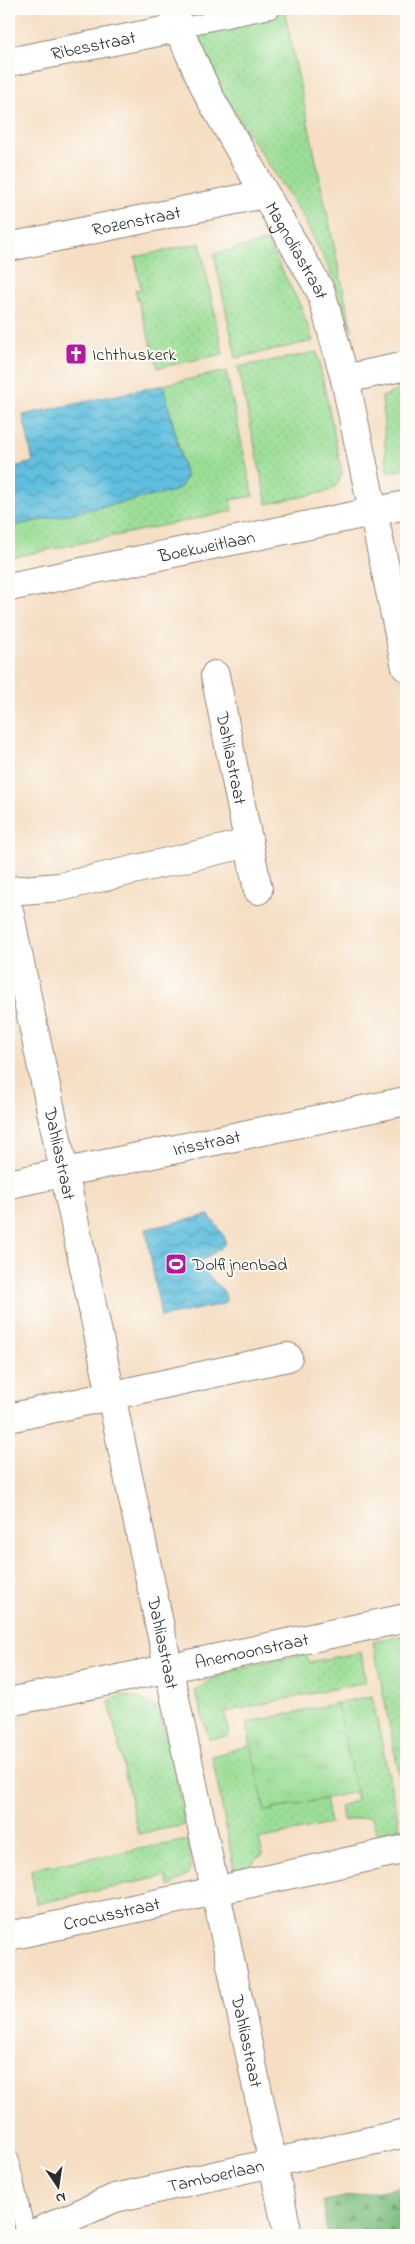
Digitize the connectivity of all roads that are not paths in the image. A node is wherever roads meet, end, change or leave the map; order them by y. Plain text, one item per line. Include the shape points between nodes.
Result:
1 (271, 9) edge
2 (176, 19) edge
3 (9, 62) edge
4 (264, 194) junction
5 (9, 247) edge
6 (406, 366) edge
7 (346, 379) junction
8 (406, 505) edge
9 (374, 512) junction
10 (9, 587) edge
11 (406, 667) edge
12 (215, 674) dead end
13 (249, 843) junction
14 (258, 890) dead end
15 (9, 891) edge
16 (9, 911) edge
17 (406, 1101) edge
18 (64, 1172) junction
19 (9, 1184) edge
20 (288, 1357) dead end
21 (111, 1396) junction
22 (9, 1418) edge
23 (406, 1618) edge
24 (169, 1668) junction
25 (9, 1702) edge
26 (406, 1850) edge
27 (215, 1890) junction
28 (9, 1936) edge
29 (406, 2133) edge
30 (9, 2158) edge
31 (273, 2163) junction
32 (61, 2230) edge
33 (26, 2235) edge
34 (31, 2235) edge
35 (288, 2235) edge

1 - 2 lane
2 - 3 street, Ribesstraat
2 - 4 street, Magnoliastraat via 209,96
4 - 5 street, Rozenstraat
4 - 7 street, Magnoliastraat via 321,292
6 - 7 street
7 - 9 street, Magnoliastraat
8 - 9 street, Boekweitlaan
9 - 10 street, Boekweitlaan
9 - 11 street, Magnoliastraat
12 - 13 street, Dahliastraat
13 - 14 street, Dahliastraat
13 - 15 street via 60,887
16 - 18 street, Dahliastraat
17 - 18 street, Irisstraat
18 - 19 street, Irisstraat
18 - 21 street, Dahliastraat
20 - 21 street
21 - 22 street
21 - 24 street, Dahliastraat
23 - 24 street, Anemoonstraat
24 - 25 street, Anemoonstraat
24 - 27 street, Dahliastraat
26 - 27 street
27 - 28 street, Crocusstraat
27 - 31 street, Dahliastraat
29 - 31 street, Tamboerlaan
30 - 33 lane
31 - 32 street, Tamboerlaan via 115,2198
31 - 35 street, Dahliastraat
32 - 34 street, Tamboerlaan

